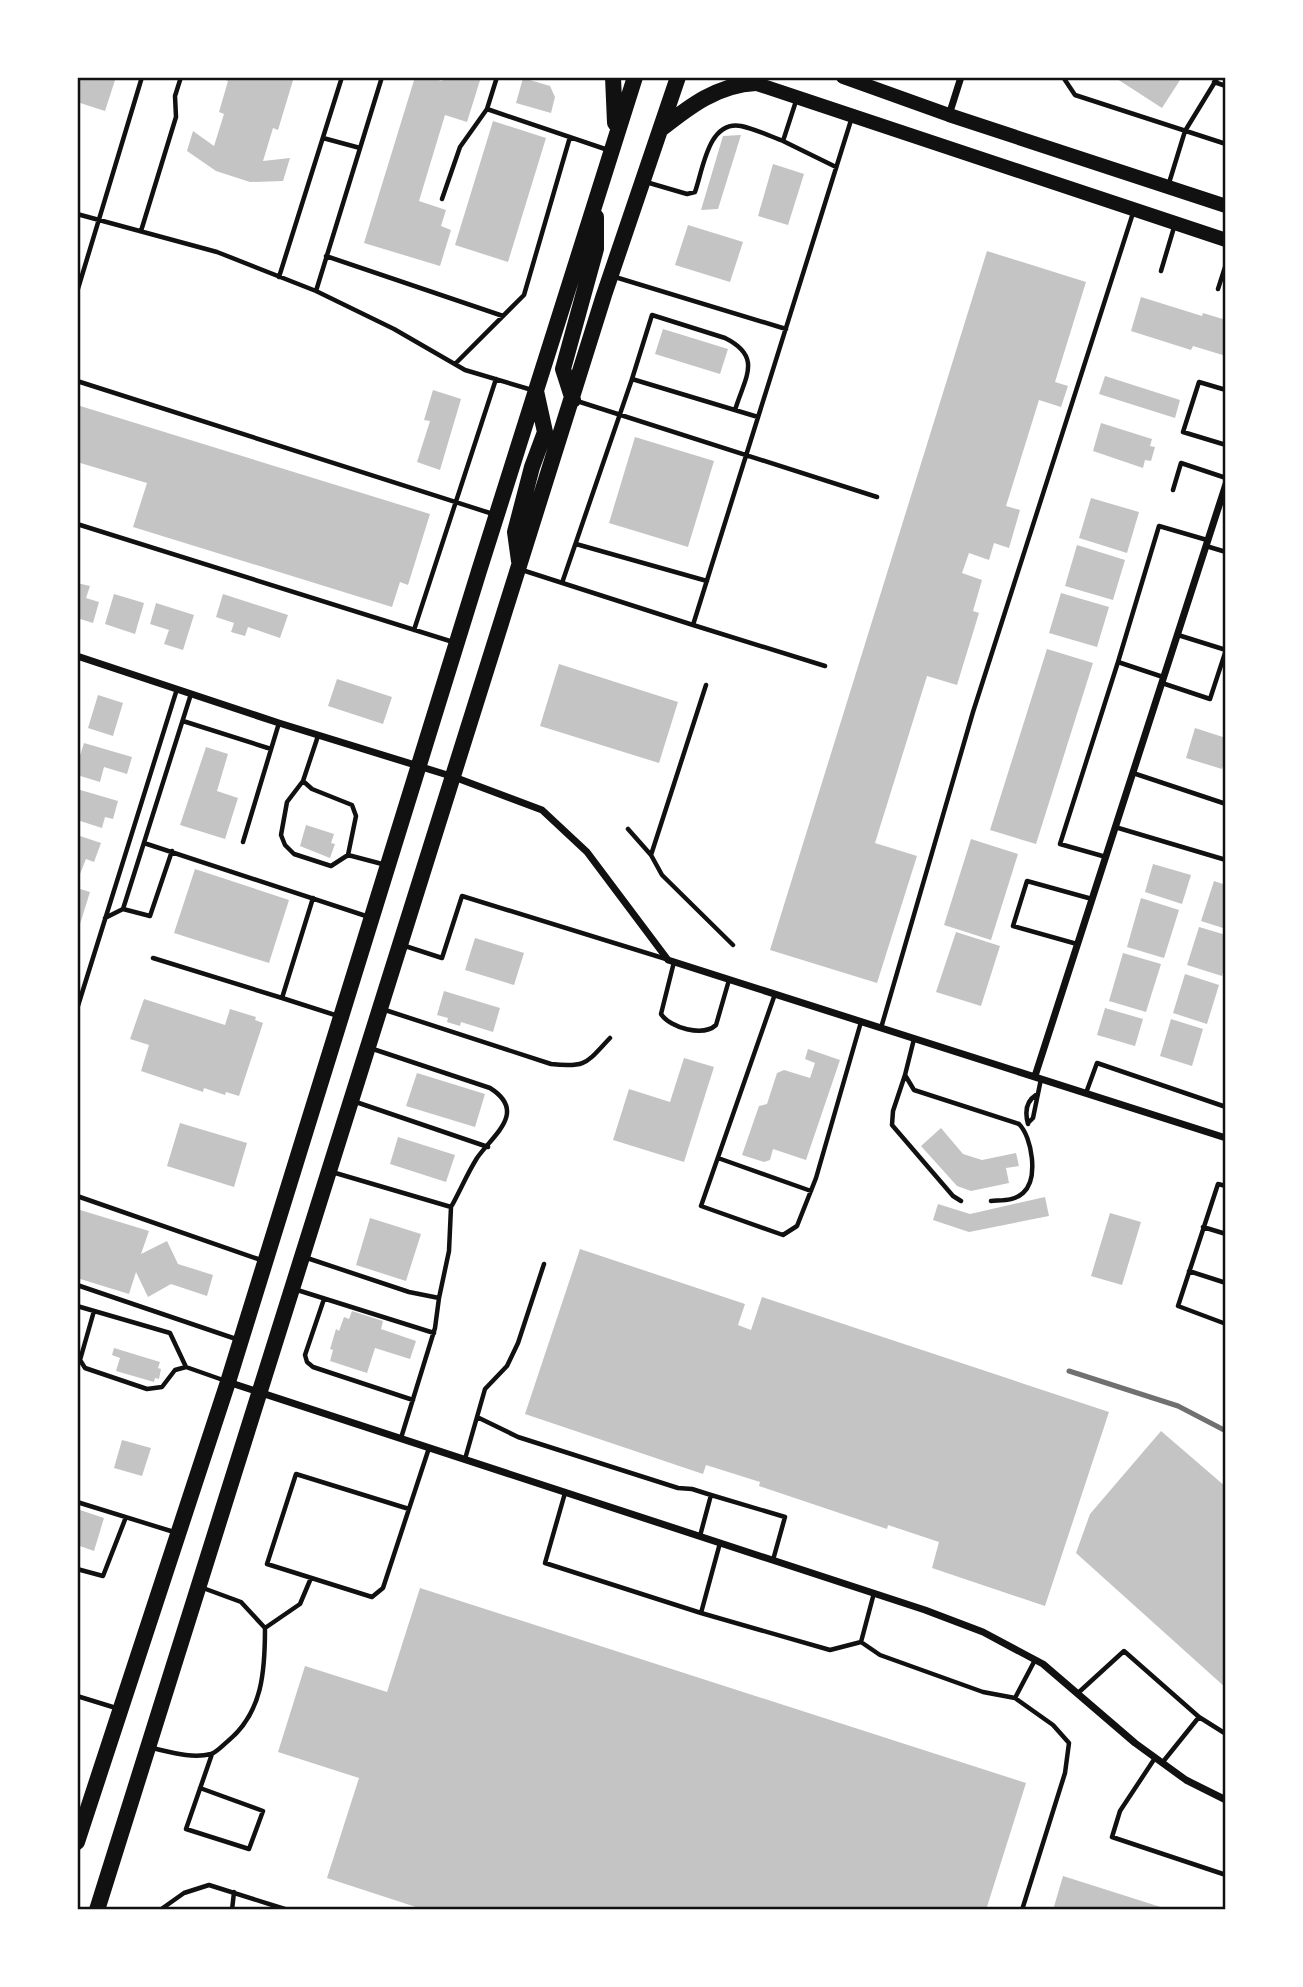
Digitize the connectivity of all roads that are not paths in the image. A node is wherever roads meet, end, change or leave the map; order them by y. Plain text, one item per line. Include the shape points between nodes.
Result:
1 (142, 77) edge
2 (181, 77) edge
3 (342, 77) edge
4 (382, 77) edge
5 (497, 77) edge
6 (613, 77) edge
7 (635, 77) edge
8 (678, 77) edge
9 (736, 77) edge
10 (843, 77) edge
11 (961, 77) edge
12 (1063, 77) edge
13 (1216, 80) edge
14 (756, 83) junction
15 (1226, 86) edge
16 (798, 97) junction
17 (487, 109) junction
18 (949, 115) junction
19 (852, 116) junction
20 (661, 129) junction
21 (1185, 131) junction
22 (570, 137) junction
23 (323, 138) junction
24 (783, 141) junction
25 (614, 144) junction
26 (1226, 144) edge
27 (360, 148) junction
28 (836, 167) junction
29 (643, 181) junction
30 (1168, 187) junction
31 (442, 199) dead end
32 (596, 200) junction
33 (1226, 206) edge
34 (1135, 210) junction
35 (77, 214) edge
36 (99, 220) junction
37 (1175, 223) junction
38 (141, 231) junction
39 (1226, 240) edge
40 (327, 256) junction
41 (1226, 264) edge
42 (1161, 271) dead end
43 (611, 276) junction
44 (279, 277) junction
45 (1218, 289) dead end
46 (316, 291) junction
47 (77, 292) edge
48 (503, 316) junction
49 (786, 329) junction
50 (455, 364) junction
51 (496, 379) junction
52 (632, 379) junction
53 (77, 382) edge
54 (1226, 390) edge
55 (536, 391) junction
56 (573, 400) junction
57 (735, 410) junction
58 (619, 414) junction
59 (758, 417) junction
60 (1226, 445) edge
61 (746, 456) junction
62 (1226, 478) edge
63 (1226, 484) edge
64 (1173, 490) dead end
65 (877, 497) dead end
66 (457, 502) junction
67 (496, 514) junction
68 (77, 524) edge
69 (1207, 543) junction
70 (576, 544) junction
71 (1226, 552) edge
72 (520, 569) junction
73 (707, 581) junction
74 (562, 583) junction
75 (693, 625) junction
76 (414, 630) junction
77 (1178, 635) junction
78 (457, 643) junction
79 (77, 656) edge
80 (1118, 662) junction
81 (825, 666) dead end
82 (1163, 680) junction
83 (706, 685) dead end
84 (178, 688) junction
85 (192, 693) junction
86 (183, 721) junction
87 (279, 723) junction
88 (318, 735) junction
89 (271, 749) junction
90 (420, 766) junction
91 (1133, 773) junction
92 (454, 777) junction
93 (303, 781) junction
94 (1226, 804) edge
95 (1115, 827) junction
96 (628, 829) dead end
97 (243, 842) dead end
98 (144, 843) junction
99 (172, 851) junction
100 (348, 855) junction
101 (651, 855) junction
102 (1106, 858) junction
103 (1226, 860) edge
104 (389, 866) junction
105 (313, 898) junction
106 (1092, 899) junction
107 (123, 909) junction
108 (105, 918) junction
109 (373, 918) junction
110 (1077, 944) junction
111 (401, 945) junction
112 (733, 945) dead end
113 (153, 958) dead end
114 (671, 961) junction
115 (730, 980) junction
116 (775, 994) junction
117 (282, 998) junction
118 (382, 1008) junction
119 (77, 1009) edge
120 (341, 1017) junction
121 (862, 1021) junction
122 (881, 1028) junction
123 (610, 1038) dead end
124 (914, 1038) junction
125 (369, 1048) junction
126 (905, 1075) junction
127 (1038, 1077) junction
128 (1086, 1093) junction
129 (352, 1101) junction
130 (1226, 1107) edge
131 (1026, 1131) junction
132 (1226, 1138) edge
133 (488, 1147) junction
134 (718, 1158) junction
135 (330, 1171) junction
136 (1226, 1186) edge
137 (811, 1191) junction
138 (77, 1196) edge
139 (961, 1201) dead end
140 (991, 1201) dead end
141 (451, 1207) junction
142 (1203, 1227) junction
143 (1226, 1234) edge
144 (303, 1257) junction
145 (265, 1262) junction
146 (544, 1264) dead end
147 (1189, 1271) junction
148 (1226, 1283) edge
149 (77, 1285) edge
150 (293, 1289) junction
151 (439, 1298) junction
152 (324, 1299) junction
153 (77, 1306) edge
154 (94, 1311) junction
155 (1226, 1324) edge
156 (433, 1333) junction
157 (240, 1341) junction
158 (186, 1367) junction
159 (228, 1382) junction
160 (261, 1392) junction
161 (413, 1400) junction
162 (477, 1417) junction
163 (401, 1438) junction
164 (429, 1447) junction
165 (465, 1459) junction
166 (565, 1492) junction
167 (711, 1495) junction
168 (77, 1502) edge
169 (409, 1508) junction
170 (126, 1517) junction
171 (178, 1533) junction
172 (700, 1536) junction
173 (720, 1543) junction
174 (773, 1560) junction
175 (77, 1569) edge
176 (311, 1578) junction
177 (199, 1587) junction
178 (874, 1593) junction
179 (701, 1613) junction
180 (265, 1628) junction
181 (861, 1642) junction
182 (1035, 1660) junction
183 (1077, 1693) junction
184 (77, 1696) edge
185 (1015, 1698) junction
186 (121, 1709) junction
187 (1199, 1717) junction
188 (1226, 1734) edge
189 (148, 1748) junction
190 (212, 1754) junction
191 (1159, 1760) junction
192 (200, 1788) junction
193 (1226, 1801) edge
194 (77, 1842) edge
195 (1226, 1875) edge
196 (234, 1892) junction
197 (97, 1910) edge
198 (160, 1910) edge
199 (232, 1910) edge
200 (288, 1910) edge
201 (1022, 1910) edge

1 - 36 lane
2 - 38 lane via 174,96 176,117
3 - 23 lane
4 - 27 lane
5 - 17 lane
6 - 25 main road
7 - 25 main road
8 - 20 main road
9 - 14 main road
10 - 18 main road
11 - 18 street
12 - 21 lane via 1075,96
13 - 15 lane
13 - 21 lane
14 - 16 main road
14 - 20 main road via 723,89 698,100
16 - 19 main road
16 - 24 lane
17 - 22 lane
17 - 31 lane via 460,147
18 - 30 main road
19 - 28 lane
19 - 34 main road
20 - 29 main road
21 - 26 lane
21 - 30 lane
22 - 25 lane
22 - 48 lane via 524,295
23 - 27 lane
23 - 44 lane
24 - 28 lane
24 - 29 lane via 740,126 728,127 719,131 707,154 695,192 687,194
25 - 32 main road
27 - 40 lane
28 - 49 lane
29 - 43 main road
30 - 33 main road
32 - 55 main road
32 - 56 main road via 596,249 563,369
34 - 37 main road
34 - 122 lane via 973,712
35 - 36 lane
36 - 38 lane
36 - 47 lane
37 - 39 main road
37 - 42 lane
38 - 44 lane via 217,252
40 - 46 lane
40 - 48 lane
41 - 45 lane
43 - 49 lane
43 - 56 main road
44 - 46 lane
46 - 50 lane
48 - 50 lane
49 - 59 lane
50 - 51 lane
51 - 55 lane
51 - 66 lane
52 - 57 lane
52 - 57 lane via 652,315 662,318 726,338 748,355
52 - 58 lane
53 - 66 lane
54 - 60 lane via 1199,382 1183,432
55 - 67 main road
55 - 72 main road via 545,432 515,532
56 - 58 lane
56 - 72 main road
57 - 59 lane
58 - 61 lane
58 - 70 lane
59 - 61 lane
61 - 65 lane
61 - 73 lane
62 - 64 lane via 1181,463
63 - 69 street
66 - 67 lane
66 - 76 lane
67 - 78 main road
68 - 76 lane
69 - 71 lane
69 - 77 street
69 - 80 lane via 1159,526
70 - 73 lane
70 - 74 lane
72 - 74 lane
72 - 92 main road
73 - 75 lane
74 - 75 lane
75 - 81 lane
76 - 78 lane
77 - 82 street
77 - 82 lane via 1226,650 1210,699
78 - 90 main road
79 - 84 street
80 - 82 lane
80 - 102 lane via 1060,844
82 - 91 street
83 - 101 lane
84 - 85 street
84 - 108 lane
85 - 86 lane
85 - 87 street
86 - 89 lane
86 - 98 lane
87 - 88 street
87 - 89 lane
88 - 90 street
88 - 93 lane
89 - 97 lane
90 - 92 street
90 - 104 main road
91 - 94 lane
91 - 95 street
92 - 111 main road
92 - 114 street via 542,810 566,830
93 - 100 lane via 352,805 356,816
93 - 100 lane via 288,802 281,835 285,845 294,854 331,866
95 - 102 street
95 - 103 lane
96 - 101 lane
98 - 99 lane
98 - 107 lane
99 - 105 lane
99 - 107 lane via 150,916
100 - 104 lane
101 - 112 lane via 662,875
102 - 106 street
104 - 109 main road
105 - 109 lane
105 - 117 lane
106 - 110 street
106 - 110 lane via 1027,880 1013,926
107 - 108 lane
108 - 119 lane
109 - 120 main road
110 - 127 street
111 - 114 lane via 442,958 462,896
111 - 118 main road
113 - 117 lane
114 - 115 street
114 - 115 lane via 661,1014 666,1021 694,1031 716,1025
115 - 116 street
116 - 121 street
116 - 134 lane
117 - 120 lane
118 - 123 lane via 551,1064 586,1063
118 - 125 main road
120 - 145 main road
121 - 122 street
121 - 137 lane
122 - 124 street
124 - 126 lane
124 - 127 street
125 - 129 main road
125 - 133 lane via 503,1096 508,1107 505,1121
126 - 131 lane via 914,1090 1019,1124
126 - 139 lane via 892,1125
127 - 128 street
127 - 131 lane via 1037,1101
128 - 130 lane via 1097,1063
128 - 132 street
129 - 133 lane
129 - 135 main road
131 - 140 lane via 1032,1176 1026,1190 1014,1199
133 - 141 lane via 478,1156
134 - 137 lane
134 - 137 lane via 701,1206 759,1227 783,1235 797,1226
135 - 141 lane
135 - 144 main road
136 - 142 lane via 1218,1184
138 - 145 lane
141 - 151 lane via 449,1251
142 - 143 lane
142 - 147 lane
144 - 150 main road
144 - 151 lane
145 - 157 main road
146 - 162 lane via 518,1343 507,1366 485,1390
147 - 148 lane
147 - 155 lane via 1178,1306
149 - 157 lane
150 - 152 lane
150 - 160 main road
151 - 156 lane
152 - 156 lane
152 - 161 lane via 305,1355 307,1362
153 - 154 lane
154 - 158 lane via 170,1333
154 - 158 lane via 80,1360 85,1368 147,1389 162,1387 175,1370
156 - 161 lane
157 - 159 main road
158 - 159 lane
159 - 160 street
159 - 171 main road
160 - 163 street
160 - 177 main road
161 - 163 lane
162 - 165 lane
162 - 167 lane via 517,1437
163 - 164 street
164 - 165 street
164 - 169 lane
165 - 166 street
166 - 172 street
166 - 179 lane via 545,1563
167 - 172 lane
167 - 174 lane via 785,1517
168 - 170 lane
169 - 176 lane via 383,1588 372,1597
169 - 176 lane via 296,1474 267,1564
170 - 171 lane
170 - 175 lane via 103,1576
171 - 186 main road
172 - 173 street
173 - 174 street
173 - 179 lane
174 - 178 street
176 - 180 lane via 300,1604
177 - 180 lane via 241,1602
177 - 189 main road
178 - 181 lane
178 - 182 street via 983,1632
179 - 181 lane via 831,1650
180 - 190 lane via 259,1698 236,1735
181 - 185 lane via 880,1655 983,1692
182 - 183 street
182 - 185 lane
183 - 187 lane via 1124,1651
183 - 191 street
184 - 186 lane
185 - 201 lane via 1053,1725 1069,1743 1065,1773
186 - 194 main road
187 - 188 lane
187 - 191 lane
189 - 190 lane
189 - 197 main road
190 - 192 lane
191 - 193 street
191 - 195 lane via 1120,1811 1112,1837
192 - 192 lane via 186,1829 248,1849 263,1811
196 - 198 lane via 209,1885 184,1893
196 - 199 lane
196 - 200 lane

